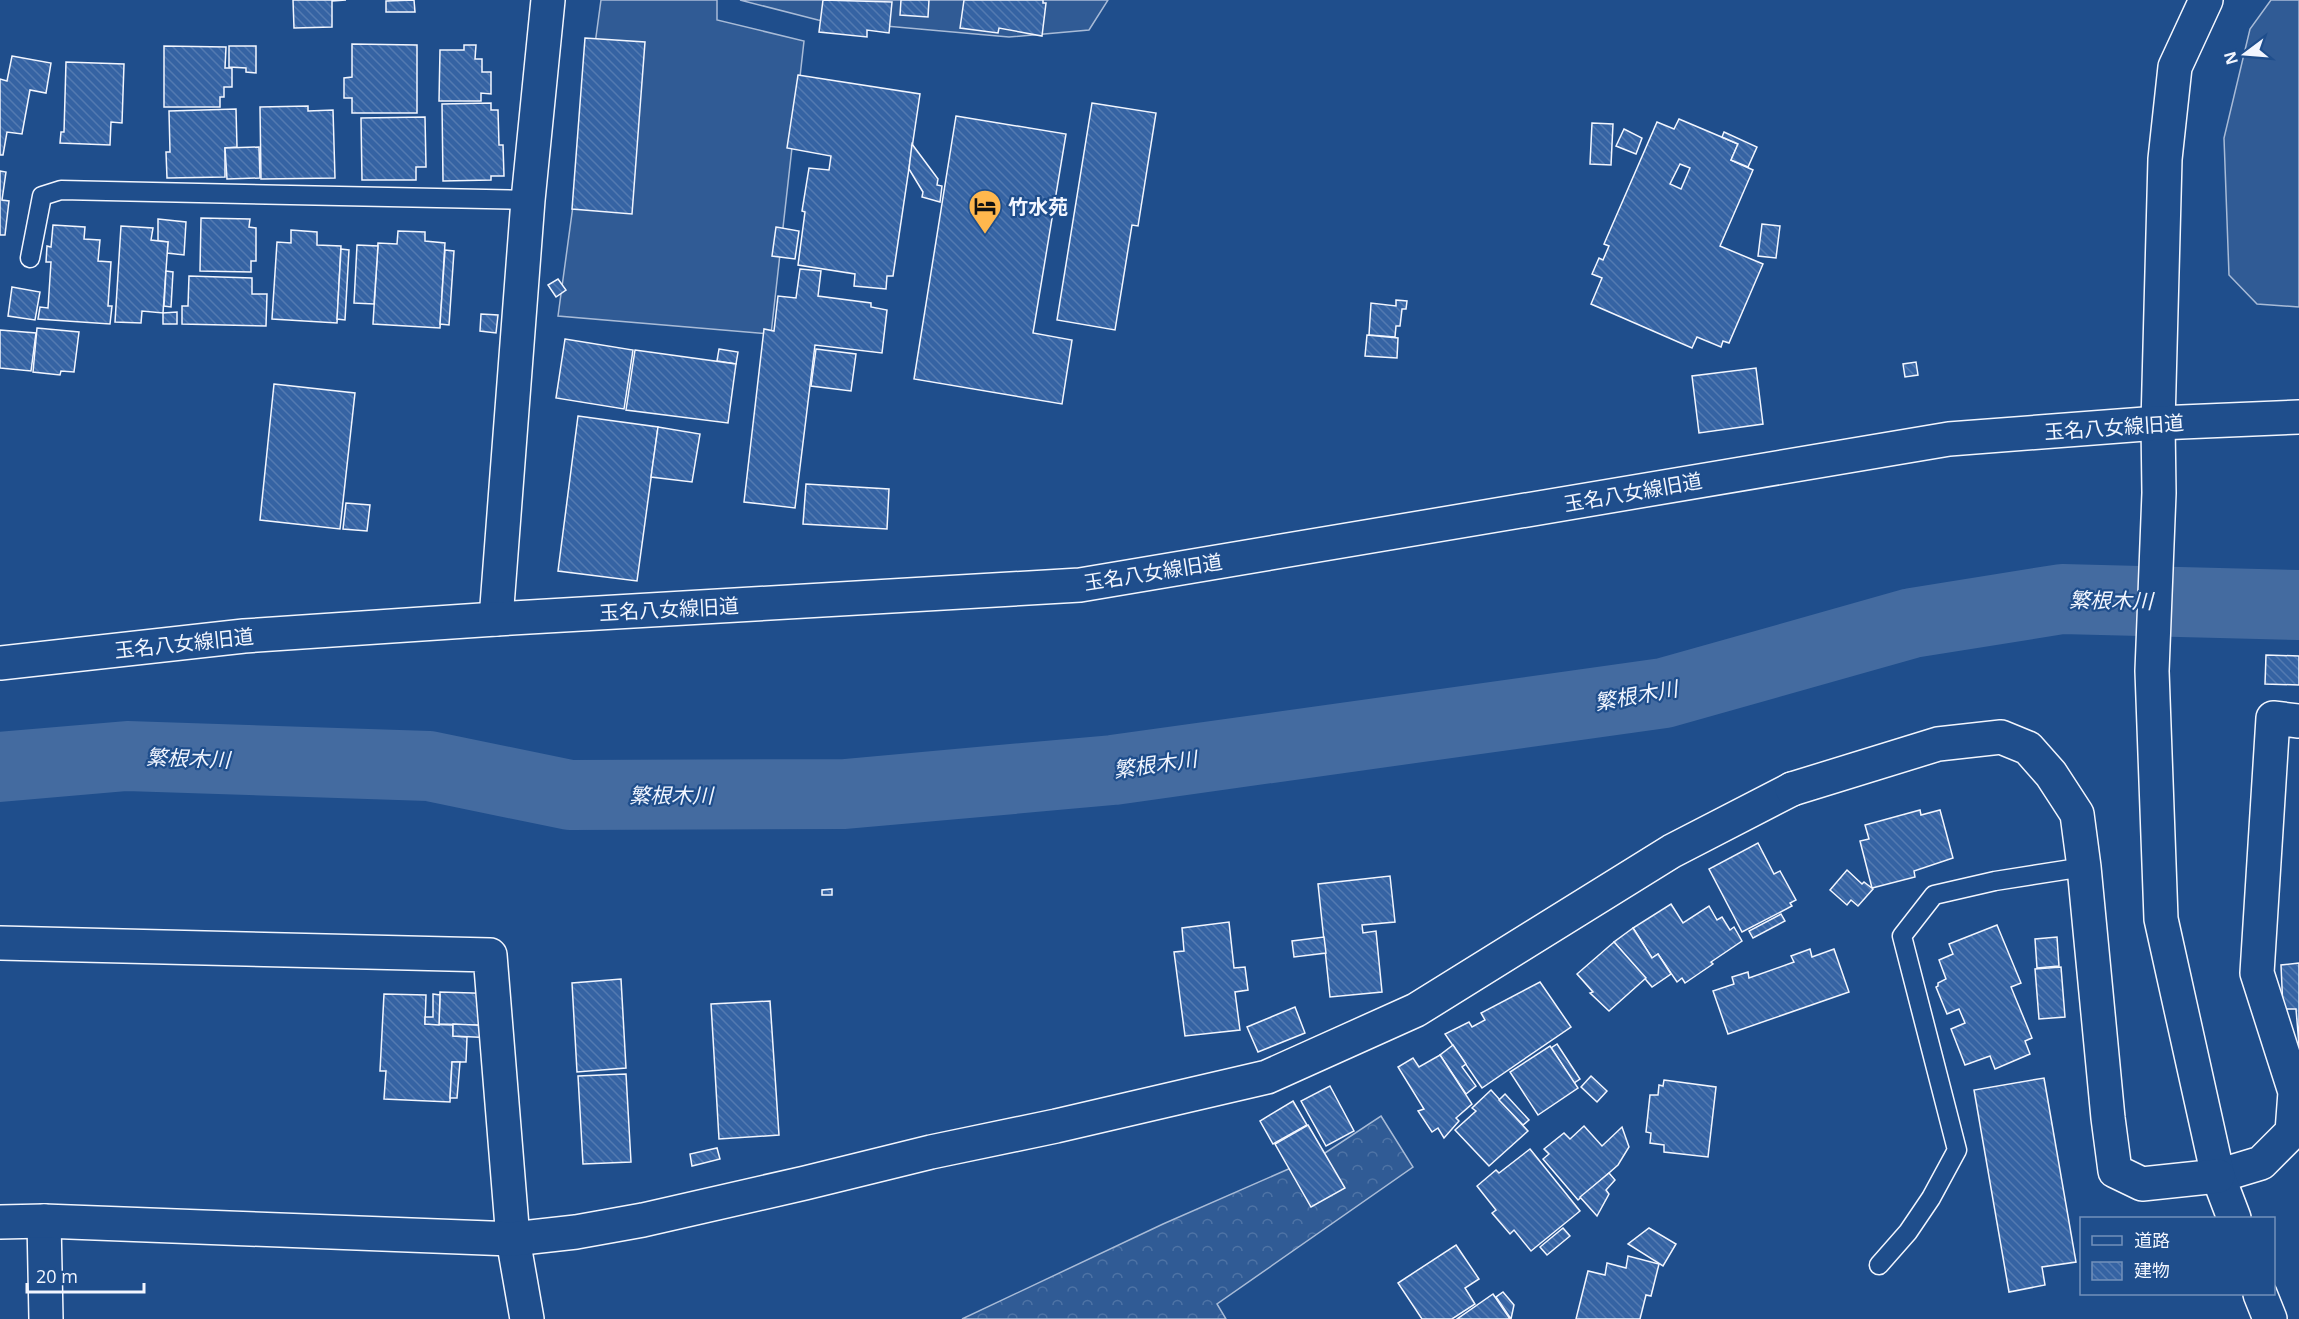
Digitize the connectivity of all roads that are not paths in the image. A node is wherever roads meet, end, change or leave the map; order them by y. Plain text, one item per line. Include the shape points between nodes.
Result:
1 (548, 0) edge
2 (2206, 0) edge
3 (528, 200) junction
4 (30, 258) dead end
5 (2299, 417) edge
6 (2158, 423) junction
7 (496, 619) junction
8 (0, 663) edge
9 (2299, 721) edge
10 (2084, 867) junction
11 (0, 943) edge
12 (2218, 1176) junction
13 (2234, 1217) edge
14 (44, 1221) junction
15 (0, 1222) edge
16 (513, 1239) junction
17 (1879, 1265) dead end
18 (2261, 1295) edge
19 (46, 1319) edge
20 (527, 1319) edge
21 (2270, 1319) edge

1 - 3 street
2 - 6 street via 2175,68 2165,159
3 - 4 lane via 61,190 42,196
3 - 7 street
5 - 6 street, 玉名八女線旧道
6 - 7 street, 玉名八女線旧道 via 1949,439 1080,585
6 - 12 street via 2152,671 2162,919
7 - 8 street, 玉名八女線旧道 via 244,636
9 - 12 street via 2273,718 2257,973 2295,1092 2292,1132 2261,1163
10 - 12 street via 2115,1171 2142,1184
10 - 16 street via 2077,814 2028,748 2001,737 1938,744 1792,789 1672,851 1416,1010 1267,1077 643,1220
10 - 17 lane via 1934,895 1902,936 1957,1150 1908,1232
11 - 16 street via 490,955
12 - 13 street
14 - 15 street
14 - 16 street
14 - 19 street
16 - 20 street
18 - 21 street

